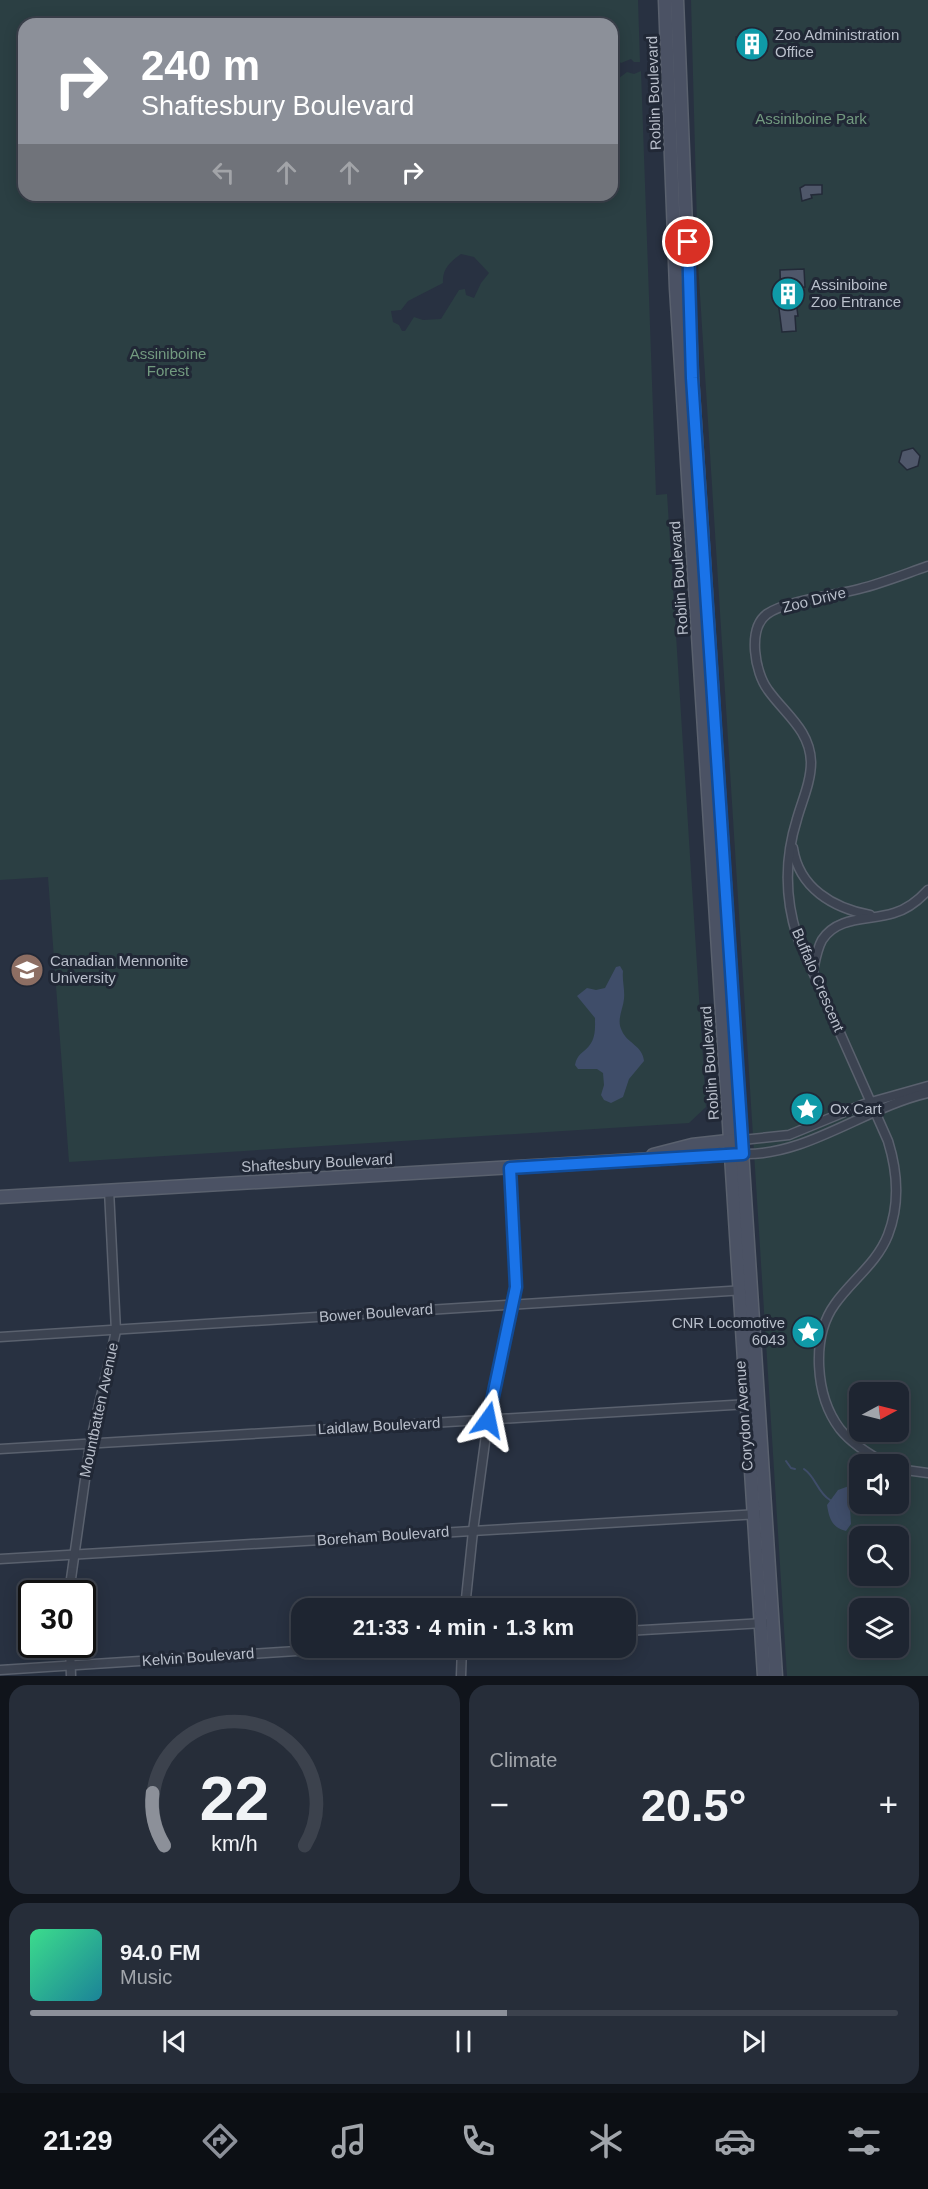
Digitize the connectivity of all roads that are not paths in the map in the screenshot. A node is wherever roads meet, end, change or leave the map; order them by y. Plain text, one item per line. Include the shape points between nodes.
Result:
1 (665, 0) edge
2 (672, 0) edge
3 (677, 0) edge
4 (928, 566) edge
5 (792, 842) junction
6 (928, 890) edge
7 (875, 917) junction
8 (813, 972) junction
9 (928, 1086) edge
10 (928, 1093) edge
11 (871, 1101) junction
12 (875, 1111) junction
13 (736, 1140) junction
14 (737, 1154) junction
15 (635, 1160) junction
16 (510, 1168) junction
17 (109, 1190) junction
18 (0, 1197) edge
19 (745, 1290) junction
20 (513, 1304) junction
21 (116, 1331) junction
22 (0, 1337) edge
23 (752, 1404) junction
24 (488, 1420) junction
25 (90, 1444) junction
26 (0, 1449) edge
27 (871, 1454) edge
28 (909, 1470) edge
29 (928, 1473) edge
30 (759, 1514) junction
31 (473, 1530) junction
32 (72, 1555) junction
33 (0, 1559) edge
34 (70, 1580) edge
35 (466, 1598) edge
36 (767, 1622) junction
37 (636, 1630) edge
38 (291, 1651) edge
39 (70, 1658) edge
40 (462, 1658) edge
41 (70, 1666) junction
42 (0, 1670) edge
43 (71, 1676) edge
44 (461, 1676) edge
45 (764, 1676) edge
46 (776, 1676) edge

1 - 2 street
1 - 13 main road, Roblin Boulevard via 677,305
3 - 13 main road, Roblin Boulevard via 692,378
4 - 5 street, Zoo Drive via 876,584 778,608 759,625 756,648 762,681 801,729 810,758 810,776
5 - 7 street via 798,868 819,894 841,907
5 - 8 street, Buffalo Crescent via 788,873 790,909
6 - 7 street via 911,906
7 - 8 street via 851,921 830,932 821,942
8 - 11 street, Buffalo Crescent
9 - 11 street
10 - 12 street
11 - 12 street, Buffalo Crescent
11 - 13 street via 789,1135
12 - 14 street via 790,1147
12 - 27 street, Buffalo Crescent via 894,1163 895,1208 888,1236 830,1313 820,1345 826,1402 839,1428
13 - 14 main road, Roblin Boulevard
13 - 15 main road, Shaftesbury Boulevard via 692,1145
14 - 15 main road, Shaftesbury Boulevard
14 - 19 main road, Corydon Avenue
15 - 16 main road, Shaftesbury Boulevard
16 - 17 main road, Shaftesbury Boulevard
16 - 20 street via 516,1287
17 - 18 main road, Shaftesbury Boulevard
17 - 21 street, Mountbatten Avenue
19 - 20 street, Bower Boulevard
19 - 23 main road, Corydon Avenue
20 - 21 street, Bower Boulevard
20 - 24 street
21 - 22 street, Bower Boulevard
21 - 25 street, Mountbatten Avenue
23 - 24 street, Laidlaw Boulevard
23 - 30 main road, Corydon Avenue
24 - 25 street, Laidlaw Boulevard
24 - 31 street
25 - 26 street, Laidlaw Boulevard
25 - 32 street, Mountbatten Avenue
28 - 29 street
30 - 31 street, Boreham Boulevard
30 - 36 main road, Corydon Avenue
31 - 32 street, Boreham Boulevard
31 - 35 street
32 - 33 street, Boreham Boulevard
32 - 34 street, Mountbatten Avenue
36 - 37 street
36 - 45 main road, Corydon Avenue
36 - 46 main road, Corydon Avenue
38 - 41 street, Kelvin Boulevard
39 - 41 street
40 - 44 street
41 - 42 street, Kelvin Boulevard
41 - 43 street

